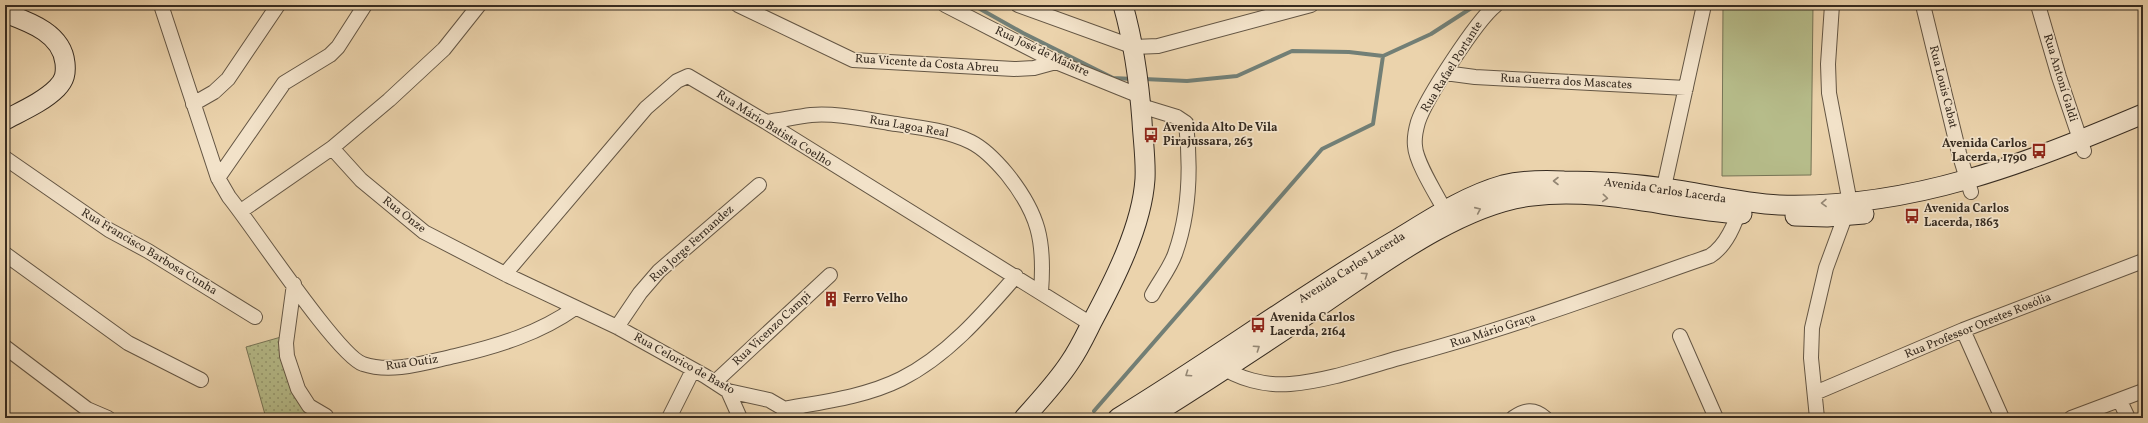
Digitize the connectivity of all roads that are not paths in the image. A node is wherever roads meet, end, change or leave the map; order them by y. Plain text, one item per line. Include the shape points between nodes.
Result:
1 (161, 5) edge
2 (278, 5) edge
3 (364, 5) edge
4 (479, 5) edge
5 (738, 5) edge
6 (945, 5) edge
7 (1018, 5) edge
8 (1123, 5) edge
9 (1311, 5) edge
10 (1496, 5) edge
11 (1704, 5) edge
12 (1832, 5) edge
13 (1923, 5) edge
14 (2038, 5) edge
15 (5, 12) edge
16 (1135, 52) junction
17 (1056, 62) junction
18 (1445, 74) junction
19 (1686, 88) junction
20 (1140, 96) junction
21 (193, 104) junction
22 (2143, 114) edge
23 (5, 120) edge
24 (766, 122) junction
25 (2143, 127) edge
26 (2082, 146) junction
27 (332, 148) junction
28 (5, 158) edge
29 (218, 178) junction
30 (759, 185) dead end
31 (1969, 186) junction
32 (1662, 195) junction
33 (1740, 208) junction
34 (1848, 209) junction
35 (241, 211) junction
36 (1449, 216) junction
37 (5, 254) edge
38 (2143, 261) edge
39 (507, 275) junction
40 (830, 275) dead end
41 (1016, 276) junction
42 (294, 284) junction
43 (1041, 292) junction
44 (1152, 294) dead end
45 (575, 308) junction
46 (255, 317) dead end
47 (1091, 324) junction
48 (617, 327) junction
49 (1963, 330) junction
50 (1680, 336) dead end
51 (5, 347) edge
52 (1218, 364) junction
53 (693, 370) junction
54 (201, 380) dead end
55 (715, 382) junction
56 (728, 392) junction
57 (2143, 392) edge
58 (1815, 393) junction
59 (2120, 401) junction
60 (783, 409) junction
61 (1034, 411) edge
62 (89, 414) edge
63 (326, 416) dead end
64 (108, 418) edge
65 (669, 418) edge
66 (740, 418) edge
67 (800, 418) edge
68 (1024, 418) edge
69 (1118, 418) edge
70 (1148, 418) edge
71 (1513, 418) edge
72 (1544, 418) edge
73 (1716, 418) edge
74 (1817, 418) edge
75 (2002, 418) edge
76 (2071, 418) edge
77 (2128, 418) edge

1 - 21 street, Rua Outiz
2 - 21 street via 228,79 214,92
3 - 29 street via 338,47 330,55 284,83
4 - 27 street via 456,36 423,71
5 - 17 street, Rua Vicente da Costa Abreu via 853,60 1014,70
6 - 17 street, Rua José de Maistre
7 - 16 street
8 - 16 main road
9 - 16 street
10 - 18 street, Rua Rafael Portante via 1481,20
11 - 19 street
12 - 34 street via 1829,93
13 - 31 street, Rua Louis Cabat
14 - 26 street, Rua Antoní Galdi
15 - 23 main road via 51,35 60,45 66,74 57,88
16 - 20 main road
17 - 20 street, Rua José de Maistre
18 - 19 street, Rua Guerra dos Mascates
18 - 36 street, Rua Rafael Portante via 1418,121 1414,140 1419,160
19 - 32 street
20 - 44 street, Rua José de Maistre via 1186,123 1190,155 1186,212 1175,255
20 - 47 main road via 1145,159 1142,196 1124,256
21 - 29 street, Rua Outiz
22 - 26 main road, Avenida Carlos Lacerda
24 - 39 street, Rua Mário Batista Coelho via 690,76 677,81 627,129
24 - 41 street, Rua Mário Batista Coelho
24 - 43 street, Rua Lagoa Real via 811,115 832,115 950,134 972,142 1000,165 1032,209 1039,231 1042,254
25 - 26 main road, Avenida Carlos Lacerda
26 - 31 main road, Avenida Carlos Lacerda via 2030,160
27 - 35 street
27 - 39 street, Rua Onze via 361,180 424,232
28 - 46 street, Rua Francisco Barbosa Cunha via 109,230
29 - 35 street, Rua Outiz
30 - 48 street, Rua Jorge Fernandez via 659,271
31 - 34 main road, Avenida Carlos Lacerda via 1906,194
32 - 33 main road, Avenida Carlos Lacerda
32 - 36 main road, Avenida Carlos Lacerda via 1599,181 1523,181 1482,192
33 - 34 main road, Avenida Carlos Lacerda via 1780,205
33 - 52 street, Rua Mário Graça via 1722,244 1710,256 1453,344 1349,372 1290,384 1266,383 1244,378
34 - 58 street via 1826,268 1812,328 1811,358
35 - 42 street, Rua Outiz
36 - 52 main road, Avenida Carlos Lacerda via 1372,254
37 - 54 street via 128,342
38 - 49 street, Rua Professor Orestes Rosólia
39 - 45 street, Rua Celorico de Basto
40 - 55 street, Rua Vicenzo Campi
41 - 43 street, Rua Mário Batista Coelho
41 - 60 street via 955,341 901,379 859,394
42 - 45 street, Rua Outiz via 324,325 348,352 361,364 377,367 407,366 486,349 528,335
42 - 63 street via 286,356 298,389 309,406
43 - 47 street, Rua Mário Batista Coelho
45 - 48 street, Rua Celorico de Basto
47 - 61 main road via 1069,363
48 - 53 street, Rua Celorico de Basto
49 - 58 street, Rua Professor Orestes Rosólia
49 - 75 street
50 - 73 street
51 - 62 street
52 -> 69 main road, Avenida Carlos Lacerda
52 - 70 main road, Avenida Carlos Lacerda
53 - 55 street, Rua Celorico de Basto
53 - 65 street
55 - 56 street, Rua Celorico de Basto
56 - 60 street, Rua Celorico de Basto via 762,398
56 - 66 street
57 - 59 street
58 - 74 street
59 - 76 street
59 - 77 street
60 - 67 street, Rua Celorico de Basto
61 - 68 main road
62 - 64 street
71 - 72 street via 1533,410

